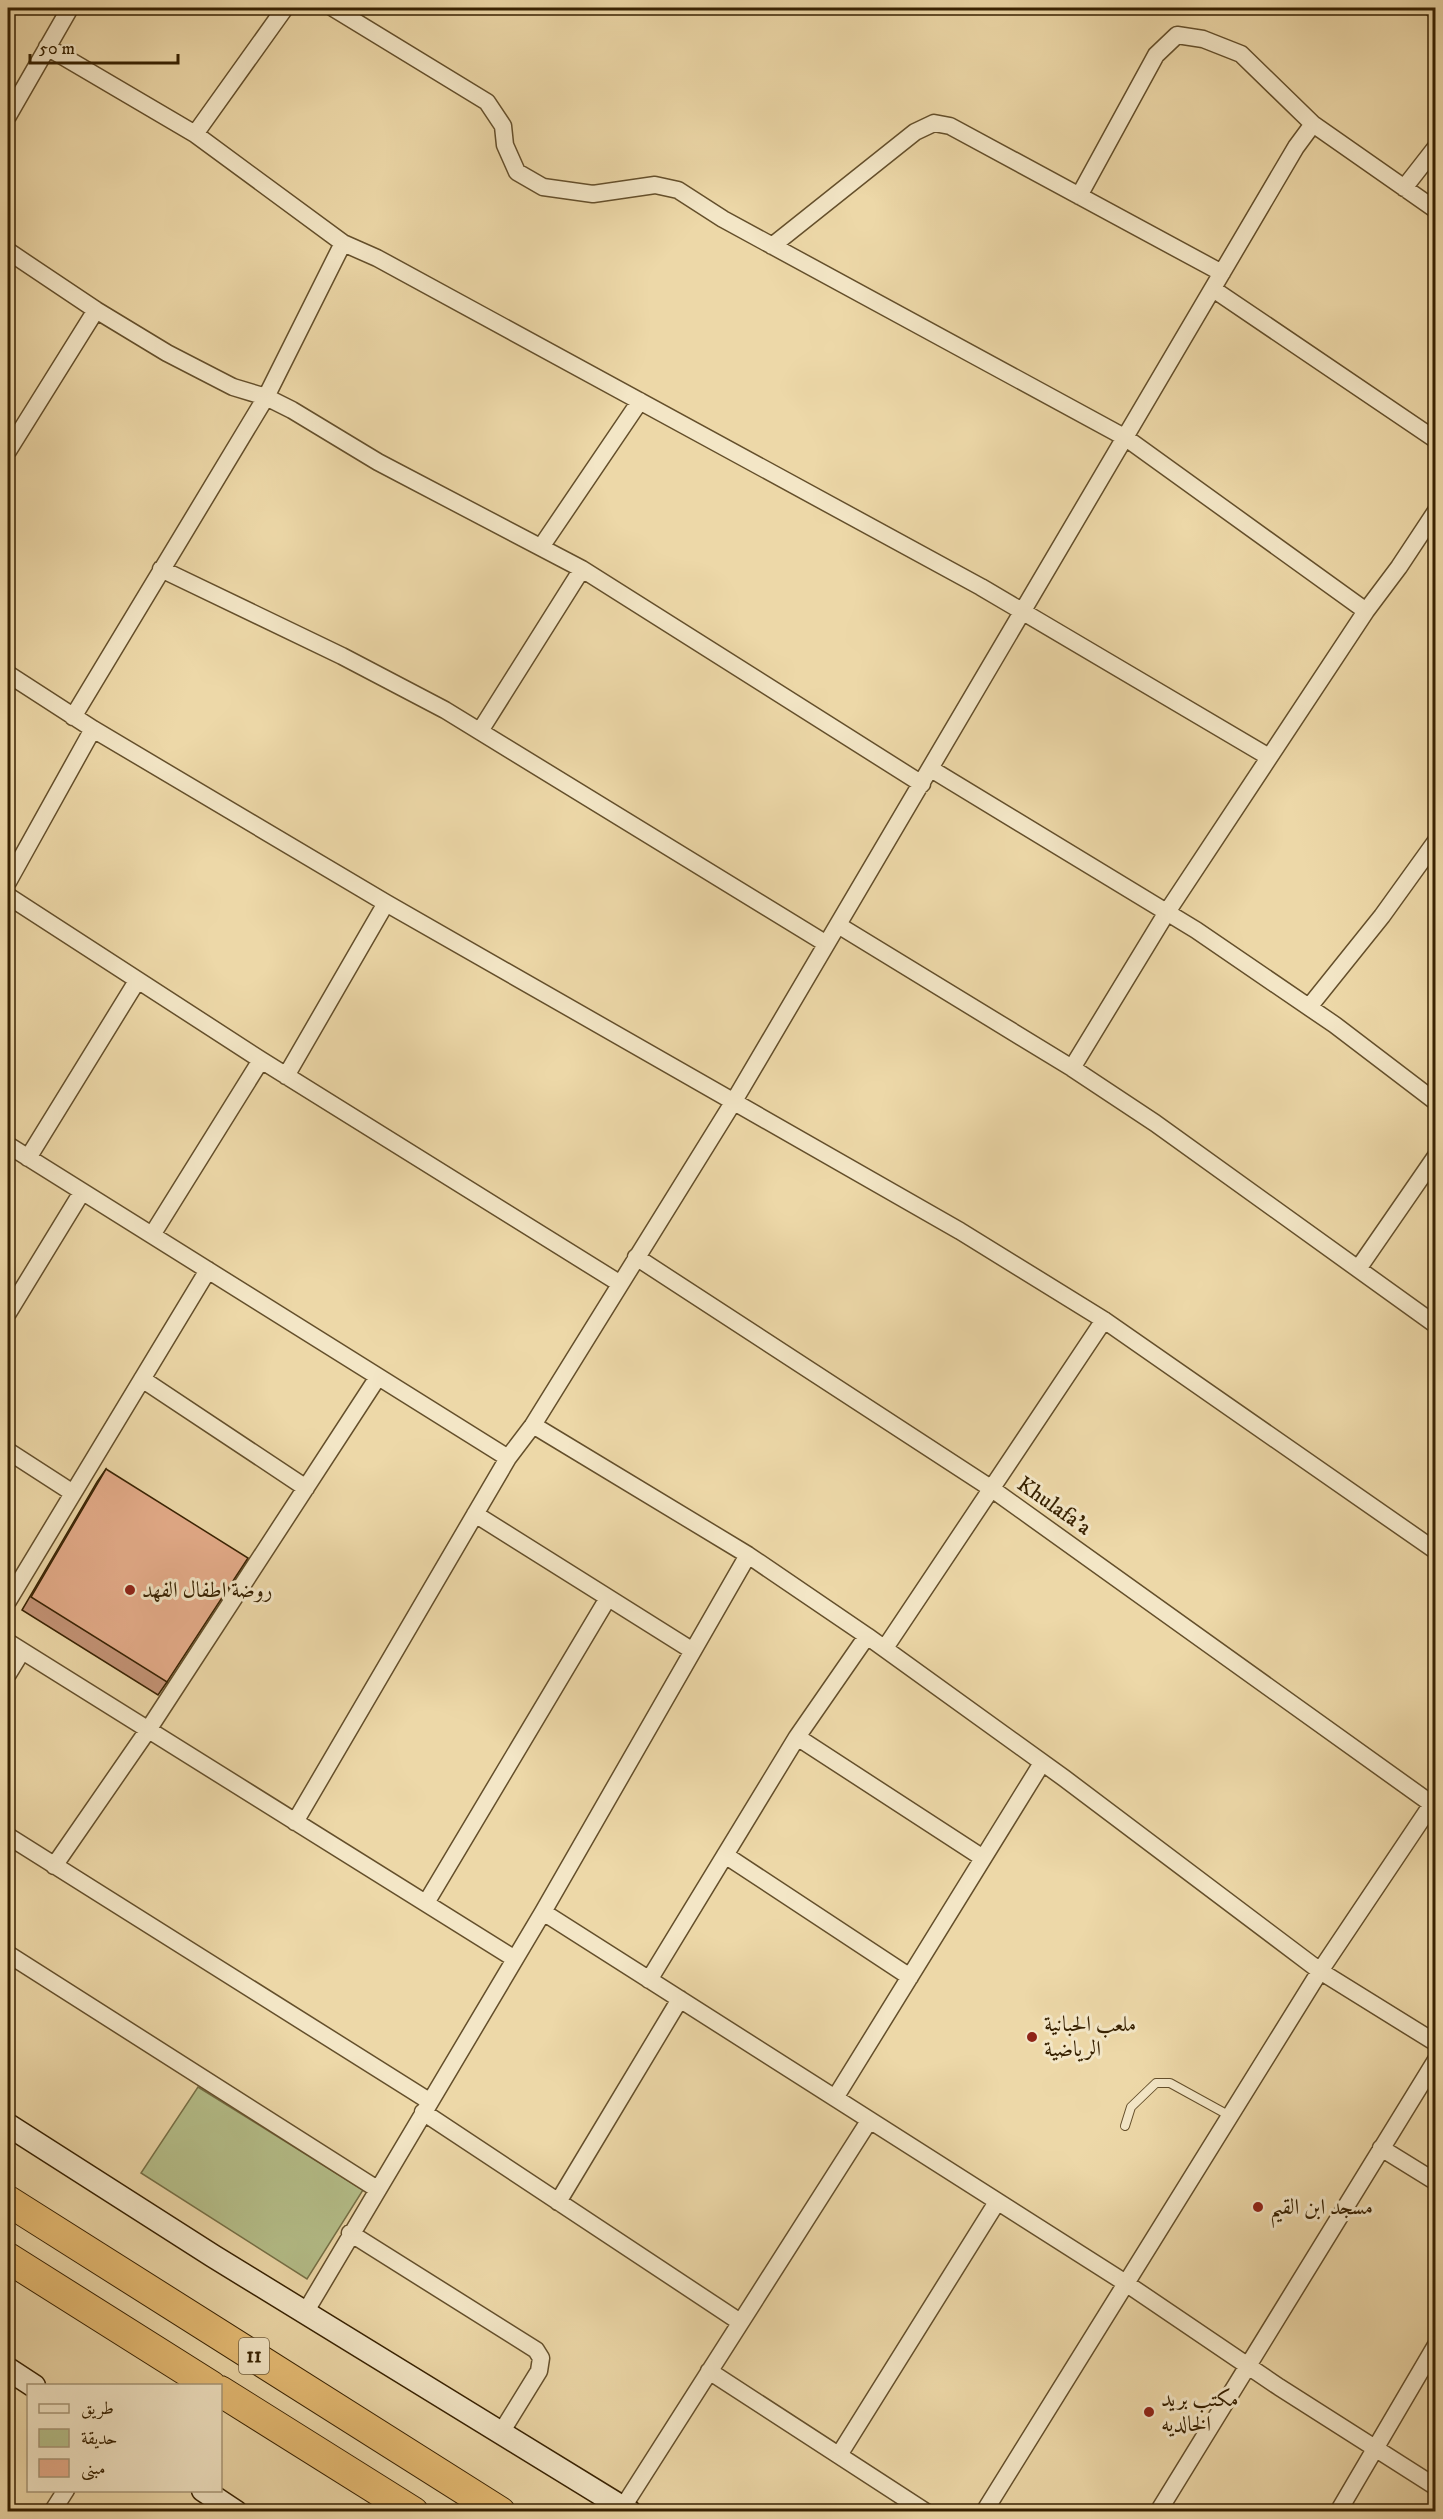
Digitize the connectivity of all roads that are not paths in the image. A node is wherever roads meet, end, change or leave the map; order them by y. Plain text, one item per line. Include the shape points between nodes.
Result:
1 (69, 8) edge
2 (333, 8) edge
3 (281, 9) edge
4 (47, 47) junction
5 (8, 116) edge
6 (1313, 124) junction
7 (195, 134) junction
8 (1436, 147) edge
9 (1404, 188) junction
10 (1079, 196) junction
11 (1436, 210) edge
12 (343, 243) junction
13 (772, 246) junction
14 (8, 251) edge
15 (1222, 273) junction
16 (1213, 289) junction
17 (96, 310) junction
18 (266, 397) junction
19 (640, 401) junction
20 (1126, 438) junction
21 (1436, 440) edge
22 (8, 451) edge
23 (1436, 511) edge
24 (541, 547) junction
25 (161, 569) junction
26 (582, 569) junction
27 (1022, 611) junction
28 (1366, 611) junction
29 (8, 674) edge
30 (73, 717) junction
31 (93, 729) junction
32 (480, 731) junction
33 (1269, 757) junction
34 (931, 769) junction
35 (922, 784) junction
36 (1436, 841) edge
37 (8, 882) edge
38 (8, 896) edge
39 (386, 903) junction
40 (1167, 912) junction
41 (838, 925) junction
42 (825, 943) junction
43 (137, 981) junction
44 (1309, 1007) junction
45 (261, 1060) junction
46 (1072, 1068) junction
47 (286, 1076) junction
48 (734, 1101) junction
49 (1436, 1102) edge
50 (8, 1145) edge
51 (1436, 1156) edge
52 (28, 1158) junction
53 (82, 1192) junction
54 (152, 1235) junction
55 (636, 1257) junction
56 (1358, 1269) junction
57 (208, 1270) junction
58 (619, 1283) junction
59 (8, 1313) edge
60 (1104, 1320) junction
61 (1436, 1325) edge
62 (378, 1377) junction
63 (142, 1379) junction
64 (533, 1425) junction
65 (8, 1450) edge
66 (508, 1458) junction
67 (306, 1488) junction
68 (992, 1489) junction
69 (73, 1493) junction
70 (475, 1514) junction
71 (1436, 1551) edge
72 (748, 1556) junction
73 (608, 1598) junction
74 (8, 1602) edge
75 (867, 1636) junction
76 (8, 1642) edge
77 (885, 1648) junction
78 (22, 1651) junction
79 (693, 1652) junction
80 (8, 1674) edge
81 (148, 1730) junction
82 (797, 1737) junction
83 (1042, 1763) junction
84 (1434, 1803) edge
85 (295, 1822) junction
86 (8, 1836) edge
87 (725, 1855) junction
88 (983, 1858) junction
89 (54, 1866) junction
90 (426, 1903) junction
91 (543, 1912) junction
92 (8, 1954) edge
93 (515, 1959) junction
94 (1320, 1971) junction
95 (910, 1977) junction
96 (649, 1980) junction
97 (680, 1999) junction
98 (1436, 2043) edge
99 (1436, 2060) edge
100 (835, 2098) junction
101 (426, 2107) junction
102 (1230, 2116) junction
103 (869, 2121) junction
104 (8, 2125) edge
105 (1125, 2126) dead end
106 (1381, 2148) junction
107 (1436, 2182) edge
108 (377, 2189) junction
109 (8, 2201) edge
110 (558, 2202) junction
111 (998, 2202) junction
112 (350, 2233) junction
113 (8, 2258) edge
114 (1124, 2282) junction
115 (153, 2293) junction
116 (306, 2311) junction
117 (740, 2322) junction
118 (127, 2333) junction
119 (1436, 2345) edge
120 (1247, 2366) junction
121 (8, 2369) edge
122 (709, 2372) junction
123 (32, 2384) edge
124 (209, 2384) edge
125 (222, 2392) edge
126 (502, 2431) junction
127 (1375, 2449) junction
128 (838, 2455) junction
129 (1436, 2487) edge
130 (65, 2492) edge
131 (206, 2492) edge
132 (627, 2509) edge
133 (52, 2511) edge
134 (236, 2511) edge
135 (413, 2511) edge
136 (500, 2511) edge
137 (926, 2511) edge
138 (984, 2511) edge
139 (1158, 2511) edge
140 (1338, 2511) edge

1 - 4 street
2 - 13 street via 487,102 503,126 505,145 517,172 543,187 593,194 643,185 678,190
3 - 7 street
4 - 5 street
4 - 7 street
6 - 9 street
6 - 10 street via 1241,54 1203,39 1176,35 1156,55
6 - 15 street
7 - 12 street
8 - 9 street
9 - 11 street
10 - 13 street via 950,126 934,123 915,132
10 - 15 street
12 - 18 street
12 - 19 street
13 - 20 street
14 - 17 street
15 - 16 street
16 - 20 street
16 - 21 street
17 - 18 street via 203,372
17 - 22 street
18 - 24 street via 378,462
18 - 25 street
19 - 24 street
19 - 27 street
20 - 27 street
20 - 28 street
23 - 28 street
24 - 26 street
25 - 30 street
25 - 32 street via 342,656
26 - 32 street
26 - 35 street
27 - 33 street
27 - 34 street
28 - 33 street
29 - 30 street
30 - 31 street
31 - 37 street
31 - 39 street
32 - 42 street
33 - 40 street
34 - 35 street
34 - 40 street
35 - 41 street
36 - 44 street
38 - 43 street
39 - 47 street
39 - 48 street
40 - 44 street
40 - 46 street
41 - 42 street
41 - 46 street
42 - 48 street
43 - 45 street
43 - 52 street
44 - 49 street
45 - 47 street
45 - 54 street
46 - 56 street
47 - 58 street
48 - 55 street
48 - 60 street via 960,1231
50 - 52 street
51 - 56 street
52 - 53 street
53 - 54 street
53 - 59 street
54 - 57 street
55 - 58 street
55 - 68 street, Khulafa'a
56 - 61 street
57 - 62 street
57 - 63 street
58 - 64 street
60 - 68 street
60 - 71 street
62 - 66 street
62 - 67 street
63 - 67 street
63 - 69 street
64 - 66 street
64 - 72 street
65 - 69 street
66 - 70 street
67 - 81 street
68 - 77 street
68 - 84 street, Khulafa'a
69 - 74 street
70 - 73 street
70 - 85 street
72 - 75 street
72 - 79 street
73 - 79 street
73 - 90 street
75 - 77 street
75 - 82 street
76 - 78 street
77 - 83 street
78 - 80 street
78 - 81 street
79 - 91 street
81 - 85 street
81 - 89 street
82 - 87 street
82 - 88 street
83 - 88 street
83 - 94 street
84 - 94 street
85 - 90 street
86 - 89 street
87 - 95 street
87 - 96 street
88 - 95 street
89 - 101 street
90 - 93 street
91 - 93 street
91 - 96 street
92 - 108 street
93 - 101 street
94 - 98 street
94 - 102 street
95 - 100 street
96 - 97 street
97 - 100 street
97 - 110 street
99 - 106 street
100 - 103 street
101 - 108 street
101 - 110 street
102 - 105 lane via 1170,2083 1156,2083 1131,2107
102 - 114 street
103 - 111 street
103 - 117 street
104 - 116 main road
106 - 107 street
106 - 120 street
108 - 112 street
109 - 115 highway, 11
110 - 117 street
111 - 114 street
111 - 128 street
112 - 116 street
112 - 126 street via 536,2350 542,2358 539,2371
113 - 118 highway, 11
114 - 120 street
114 - 138 street
115 - 118 highway
115 - 136 highway, 11
116 - 126 main road
117 - 122 street
118 - 124 highway, 11
119 - 127 street
120 - 127 street
120 - 139 street
121 - 123 main road
122 - 128 street
122 - 132 street
125 - 135 highway, 11
126 - 132 main road
127 - 129 street
127 - 140 street
128 - 137 street
130 - 133 street
131 - 134 main road

